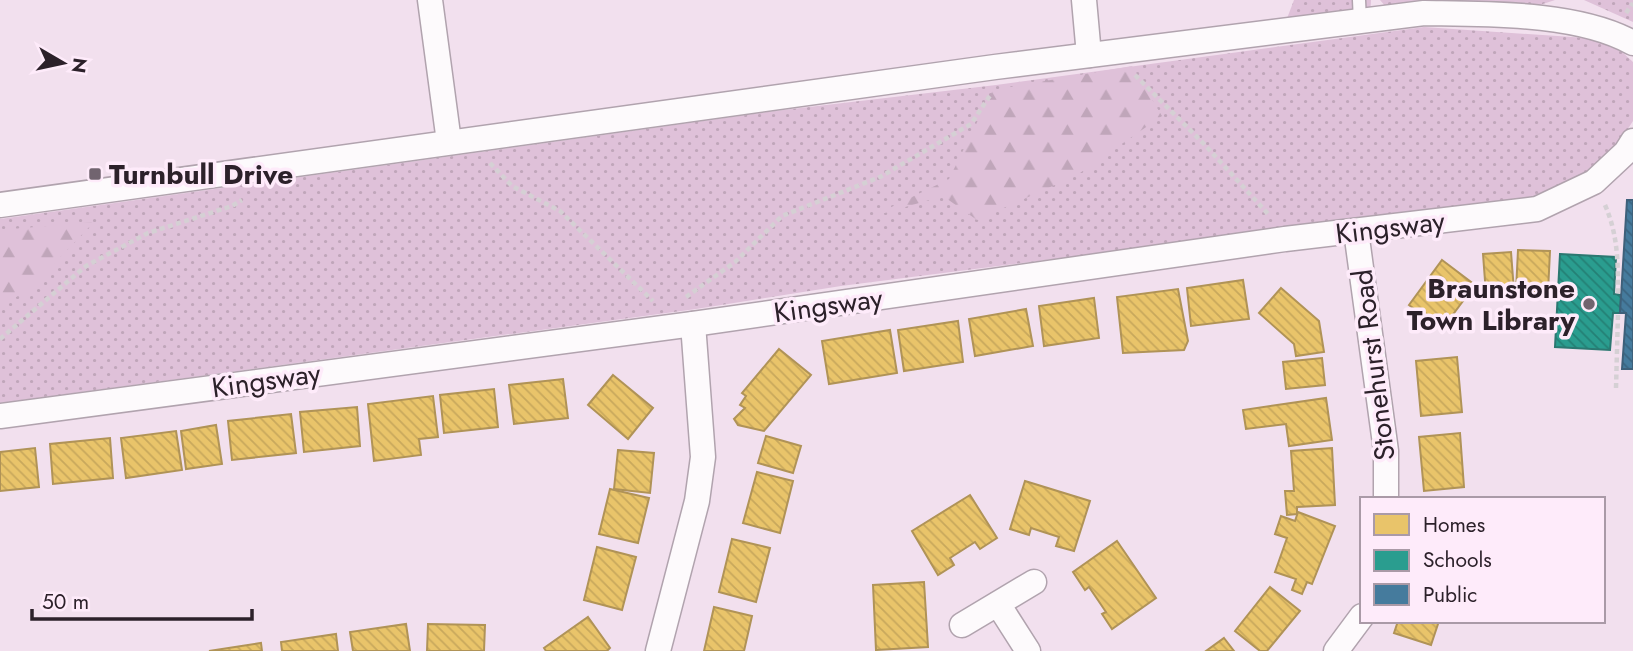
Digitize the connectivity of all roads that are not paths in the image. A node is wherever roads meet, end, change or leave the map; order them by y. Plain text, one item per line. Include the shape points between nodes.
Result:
1 (430, 0) edge
2 (1084, 0) edge
3 (1359, 11) edge
4 (1633, 43) edge
5 (1089, 55) junction
6 (1633, 141) edge
7 (449, 142) junction
8 (0, 205) edge
9 (1356, 231) junction
10 (693, 324) junction
11 (0, 416) edge
12 (1386, 497) edge
13 (1034, 582) dead end
14 (998, 604) junction
15 (1360, 619) edge
16 (962, 625) dead end
17 (658, 651) edge
18 (1028, 651) edge
19 (1336, 651) edge

1 - 7 street
2 - 5 street
3 - 4 street via 1554,19
3 - 5 street via 1283,29
5 - 7 street
6 - 9 street, Kingsway via 1594,182 1537,209
7 - 8 street
9 - 10 street, Kingsway
9 - 12 street, Stonehurst Road via 1386,451
10 - 11 street, Kingsway via 665,320
10 - 17 street via 703,457 697,501
13 - 14 street
14 - 16 street
14 - 18 street
15 - 19 street

